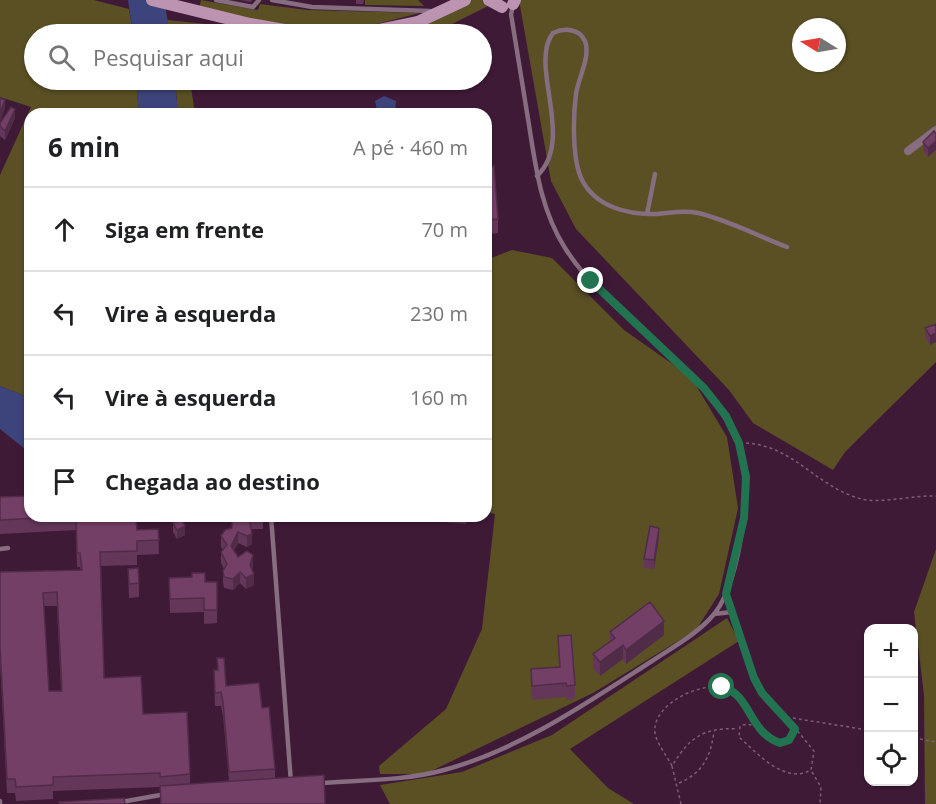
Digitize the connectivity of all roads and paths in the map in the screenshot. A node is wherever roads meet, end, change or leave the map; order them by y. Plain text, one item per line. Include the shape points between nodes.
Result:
1 (152, 0) edge
2 (216, 0) edge
3 (259, 0) edge
4 (272, 0) edge
5 (312, 0) edge
6 (354, 0) edge
7 (465, 0) edge
8 (489, 0) edge
9 (291, 2) edge
10 (509, 4) edge
11 (190, 6) edge
12 (312, 7) junction
13 (353, 8) junction
14 (442, 12) junction
15 (265, 24) edge
16 (408, 24) edge
17 (936, 130) edge
18 (908, 151) dead end
19 (655, 174) dead end
20 (537, 176) junction
21 (647, 214) junction
22 (787, 247) dead end
23 (739, 443) junction
24 (936, 496) edge
25 (271, 522) edge
26 (8, 548) dead end
27 (0, 549) edge
28 (732, 612) joint
29 (714, 614) junction
30 (786, 717) junction
31 (755, 725) junction
32 (738, 729) junction
33 (795, 729) junction
34 (864, 729) edge
35 (715, 730) junction
36 (918, 739) edge
37 (936, 742) edge
38 (672, 766) junction
39 (811, 770) junction
40 (678, 783) junction
41 (314, 784) edge
42 (303, 785) edge
43 (291, 786) junction
44 (280, 787) edge
45 (170, 794) edge
46 (142, 802) edge
47 (111, 803) edge
48 (681, 804) edge
49 (820, 804) edge

1 - 11 main road
2 - 3 lane via 253,7
4 - 9 lane
5 - 12 lane
6 - 13 lane
7 - 14 main road
8 - 10 main road
9 - 12 lane
10 - 20 lane
11 - 15 main road
12 - 13 lane
13 - 14 lane
14 - 16 main road
17 - 18 street
19 - 21 lane
20 - 21 lane via 546,167 552,151 546,48 553,33 566,29 581,35 586,50 574,108 580,177 598,201
20 - 23 lane via 549,219 566,249 623,314 704,388 726,416
21 - 22 lane via 697,213
23 - 24 path via 772,447 863,500
23 - 29 lane via 746,477 744,518 726,594
25 - 43 lane
26 - 27 lane
28 - 29 lane
28 - 30 path via 754,678 778,712
29 - 41 lane via 688,637 588,703 515,743 445,770 413,777
30 - 33 path
30 - 34 path
31 - 32 path via 744,724
31 - 33 path via 780,743 789,740
31 - 38 path via 745,705 728,689 703,686 689,692 660,713 656,721 655,734
32 - 35 path
32 - 39 path via 739,737 784,773 795,775
33 - 39 path via 814,751
35 - 38 path via 691,740
35 - 40 path via 702,768
36 - 37 path
38 - 40 path
39 - 49 path via 821,787
40 - 48 path
42 - 43 lane
43 - 44 lane
45 - 46 lane
46 - 47 lane

